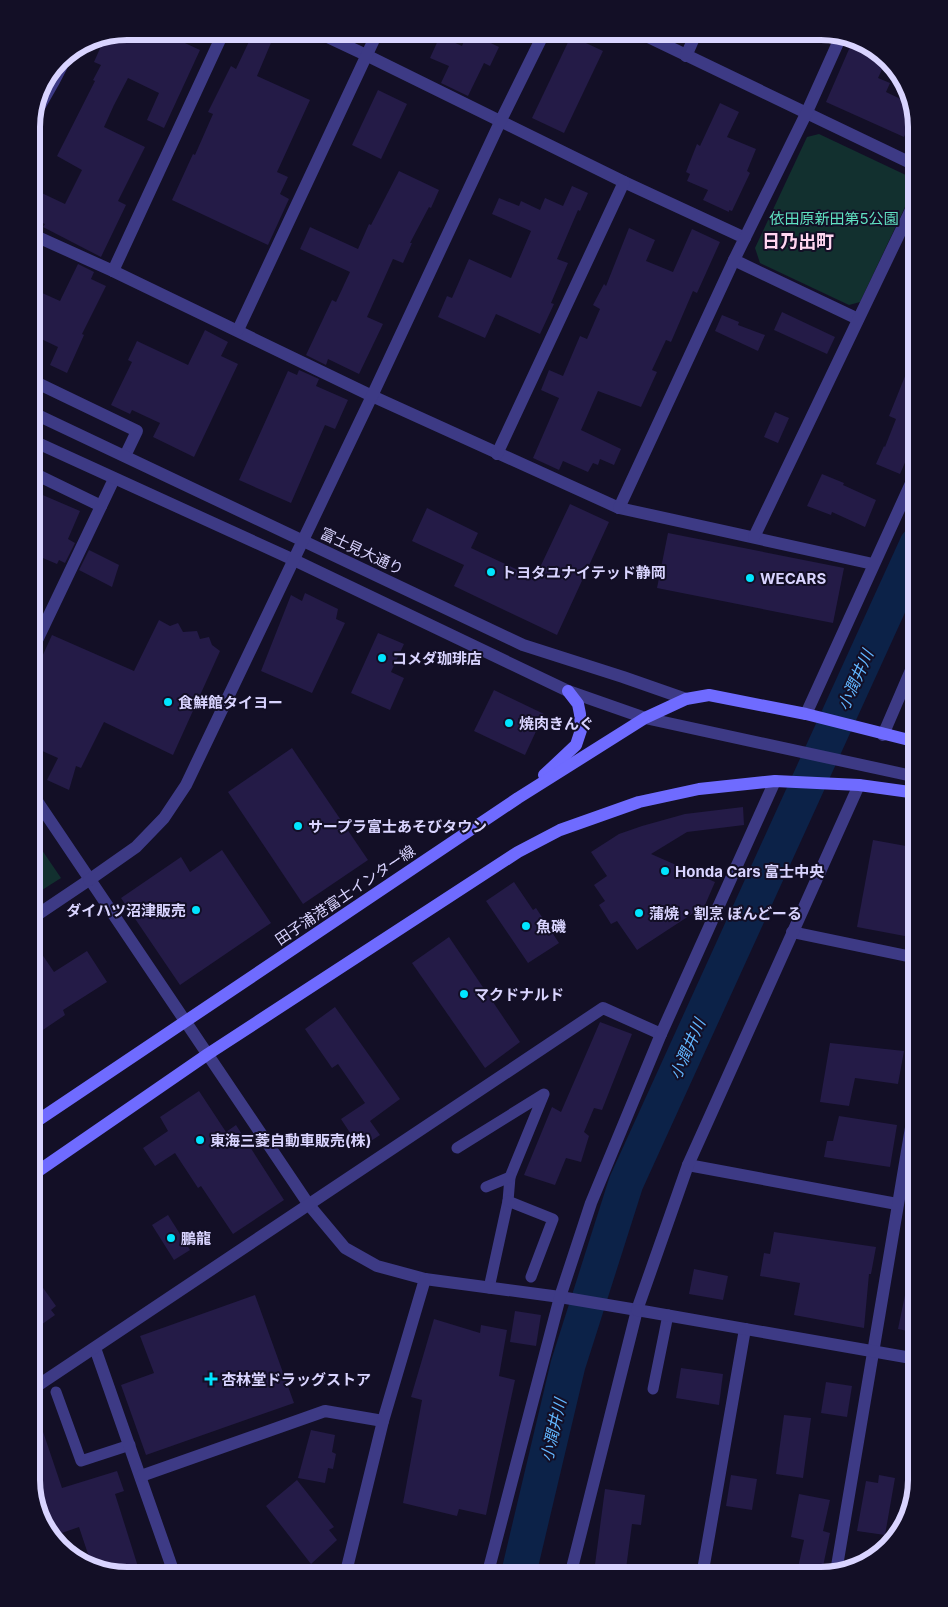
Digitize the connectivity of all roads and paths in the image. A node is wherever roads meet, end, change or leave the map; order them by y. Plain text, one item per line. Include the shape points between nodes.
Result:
1 (220, 40) edge
2 (334, 40) edge
3 (374, 40) edge
4 (540, 40) edge
5 (654, 40) edge
6 (693, 40) edge
7 (838, 42) edge
8 (366, 55) junction
9 (686, 56) junction
10 (56, 77) edge
11 (47, 93) edge
12 (806, 114) junction
13 (500, 120) junction
14 (908, 162) edge
15 (624, 182) junction
16 (908, 216) edge
17 (40, 238) edge
18 (746, 238) junction
19 (734, 260) junction
20 (113, 271) junction
21 (858, 319) junction
22 (238, 330) junction
23 (40, 384) edge
24 (372, 396) junction
25 (40, 416) edge
26 (40, 444) edge
27 (497, 454) junction
28 (125, 456) junction
29 (40, 476) edge
30 (114, 479) junction
31 (908, 489) edge
32 (101, 506) junction
33 (619, 508) junction
34 (754, 537) junction
35 (303, 541) junction
36 (294, 560) junction
37 (873, 564) junction
38 (40, 634) edge
39 (908, 677) edge
40 (568, 691) junction
41 (686, 699) junction
42 (806, 714) junction
43 (645, 718) junction
44 (883, 735) junction
45 (908, 740) edge
46 (908, 775) edge
47 (775, 781) junction
48 (859, 785) junction
49 (908, 792) edge
50 (518, 798) junction
51 (40, 806) edge
52 (89, 880) junction
53 (40, 912) edge
54 (792, 932) junction
55 (908, 956) edge
56 (185, 1021) junction
57 (661, 1034) junction
58 (208, 1054) junction
59 (40, 1119) edge
60 (908, 1142) edge
61 (457, 1148) dead end
62 (688, 1165) junction
63 (40, 1170) edge
64 (510, 1177) junction
65 (486, 1187) dead end
66 (508, 1201) junction
67 (897, 1204) junction
68 (309, 1205) junction
69 (531, 1277) dead end
70 (425, 1279) junction
71 (489, 1288) junction
72 (560, 1297) junction
73 (637, 1310) junction
74 (668, 1315) junction
75 (745, 1329) junction
76 (95, 1348) junction
77 (874, 1352) junction
78 (908, 1358) edge
79 (40, 1384) edge
80 (653, 1389) dead end
81 (56, 1392) dead end
82 (383, 1421) junction
83 (130, 1445) junction
84 (141, 1476) junction
85 (837, 1565) edge
86 (172, 1567) edge
87 (347, 1567) edge
88 (490, 1567) edge
89 (572, 1567) edge
90 (704, 1567) edge

1 - 20 street
2 - 8 street
3 - 8 street
4 - 13 street
5 - 9 street
6 - 9 street
7 - 12 street
8 - 13 street
8 - 22 street
9 - 12 street
10 - 11 street
12 - 14 street
12 - 18 street
13 - 15 street
13 - 24 street
15 - 18 street
15 - 27 street
16 - 21 street
17 - 20 street
18 - 19 street
19 - 21 street
19 - 33 street
20 - 22 street
21 - 34 street
22 - 24 street
23 - 28 street via 137,431
24 - 27 street
24 - 35 street
25 - 28 street, 富士見大通り
26 - 30 street
27 - 33 street
28 - 35 street, 富士見大通り
29 - 32 street
30 - 32 street
30 - 36 street
31 - 37 street
32 - 38 street
33 - 34 street
34 - 37 street
35 - 36 street
35 - 41 street, 富士見大通り via 523,645
36 - 40 street
36 - 52 street via 186,785 164,818 136,847
37 - 42 street
39 - 44 street
40 - 43 street
40 - 50 main road via 578,704 580,714 581,730 576,745
41 - 42 main road, 田子浦港富士インター線 via 709,695
41 - 43 main road, 田子浦港富士インター線
42 - 44 main road, 田子浦港富士インター線
43 - 46 street
43 - 50 main road, 田子浦港富士インター線
44 - 45 main road, 田子浦港富士インター線
47 - 48 main road
47 - 57 street
47 - 58 main road via 699,789 638,802 560,830 518,852
48 - 49 main road
48 - 54 street
50 - 56 main road, 田子浦港富士インター線
51 - 52 street
52 - 53 street
52 - 56 street
54 - 55 street
54 - 62 street
56 - 58 street
56 - 59 main road, 田子浦港富士インター線
57 - 68 street via 603,1008
57 - 72 street via 590,1203
58 - 63 main road
58 - 68 street
60 - 67 street
61 - 64 lane via 544,1094
62 - 67 street
62 - 73 street
64 - 65 lane
64 - 66 lane
66 - 69 lane via 553,1219
66 - 71 lane
67 - 77 street
68 - 70 street via 345,1248 377,1266
68 - 76 street
70 - 71 street
70 - 82 street
71 - 72 street
72 - 73 street
72 - 88 street
73 - 74 street
73 - 89 street
74 - 75 street
74 - 80 lane
75 - 77 street
75 - 90 street
76 - 79 street
76 - 83 street
77 - 78 street
77 - 85 street
81 - 83 lane via 81,1461
82 - 84 street via 325,1411
82 - 87 street
83 - 84 street
84 - 86 street

